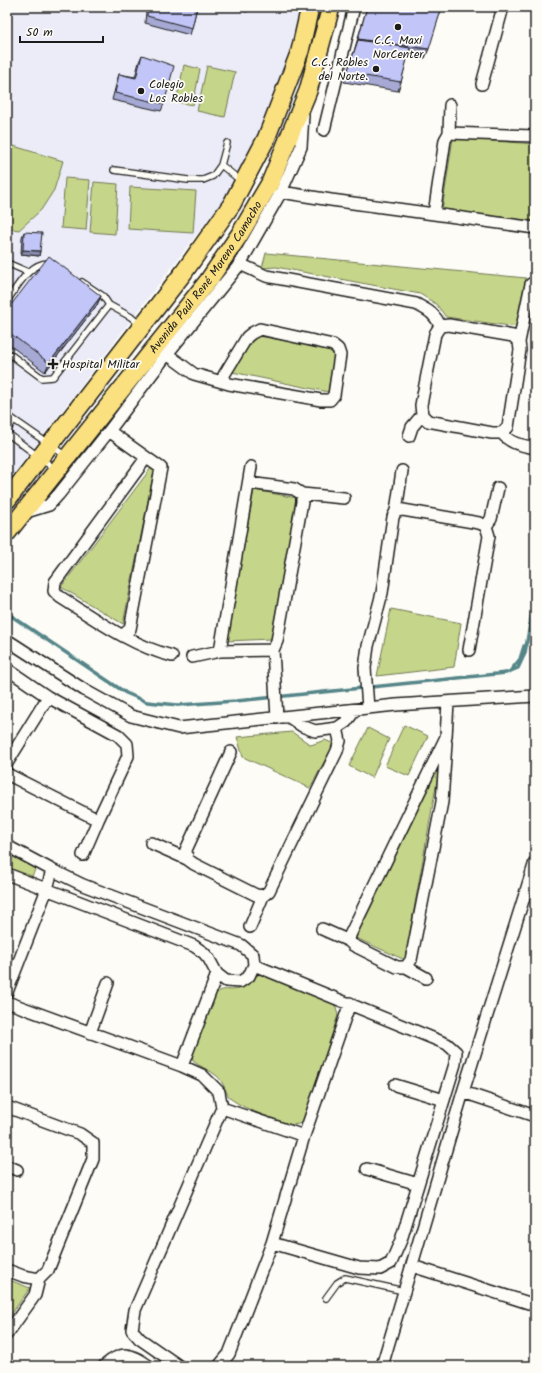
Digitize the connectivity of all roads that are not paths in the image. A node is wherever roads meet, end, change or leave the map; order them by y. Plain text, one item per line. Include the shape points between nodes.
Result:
1 (310, 7) edge
2 (331, 7) edge
3 (354, 7) edge
4 (503, 7) edge
5 (482, 84) dead end
6 (303, 102) junction
7 (450, 105) dead end
8 (324, 130) dead end
9 (449, 133) junction
10 (535, 136) edge
11 (227, 143) dead end
12 (222, 165) junction
13 (114, 170) dead end
14 (243, 183) junction
15 (281, 192) junction
16 (434, 214) junction
17 (535, 228) edge
18 (7, 263) edge
19 (240, 264) junction
20 (56, 265) edge
21 (28, 272) junction
22 (79, 280) edge
23 (531, 284) dead end
24 (7, 301) edge
25 (108, 305) junction
26 (142, 326) junction
27 (440, 326) junction
28 (519, 342) junction
29 (7, 352) edge
30 (167, 354) junction
31 (223, 382) junction
32 (7, 415) edge
33 (422, 415) junction
34 (13, 421) junction
35 (110, 431) junction
36 (7, 432) edge
37 (502, 433) junction
38 (409, 436) dead end
39 (535, 448) edge
40 (45, 451) junction
41 (67, 457) junction
42 (146, 458) junction
43 (252, 467) dead end
44 (57, 471) junction
45 (402, 471) dead end
46 (249, 483) junction
47 (498, 488) dead end
48 (302, 494) junction
49 (344, 498) dead end
50 (7, 500) edge
51 (396, 511) junction
52 (23, 514) junction
53 (486, 526) junction
54 (7, 533) edge
55 (123, 635) junction
56 (7, 640) edge
57 (273, 650) junction
58 (469, 650) dead end
59 (220, 651) junction
60 (172, 656) dead end
61 (192, 657) dead end
62 (7, 669) edge
63 (535, 696) edge
64 (48, 697) junction
65 (448, 702) junction
66 (367, 703) junction
67 (355, 710) junction
68 (289, 717) junction
69 (277, 718) junction
70 (337, 728) junction
71 (446, 737) junction
72 (231, 752) dead end
73 (7, 763) edge
74 (7, 774) edge
75 (98, 820) junction
76 (151, 843) dead end
77 (7, 846) edge
78 (83, 854) dead end
79 (187, 859) junction
80 (535, 862) edge
81 (52, 870) junction
82 (7, 874) edge
83 (47, 889) junction
84 (531, 889) edge
85 (263, 896) junction
86 (250, 927) dead end
87 (322, 929) dead end
88 (349, 942) junction
89 (254, 965) junction
90 (406, 967) junction
91 (217, 974) junction
92 (426, 978) dead end
93 (108, 983) dead end
94 (7, 992) edge
95 (7, 1002) edge
96 (350, 1004) junction
97 (90, 1033) junction
98 (182, 1066) junction
99 (395, 1085) dead end
100 (463, 1092) junction
101 (444, 1100) junction
102 (7, 1107) edge
103 (222, 1108) junction
104 (535, 1116) edge
105 (304, 1136) junction
106 (367, 1169) dead end
107 (418, 1184) junction
108 (272, 1243) junction
109 (412, 1266) junction
110 (7, 1270) edge
111 (39, 1279) junction
112 (404, 1291) junction
113 (326, 1298) dead end
114 (535, 1305) edge
115 (7, 1334) edge
116 (104, 1366) edge
117 (149, 1366) edge
118 (179, 1366) edge
119 (219, 1366) edge
120 (382, 1366) edge

1 - 14 main road, Avenida Paúl René Moreno Camacho via 300,51 266,139
2 - 6 main road, Avenida Paúl René Moreno Camacho
3 - 8 street
4 - 5 street
6 - 15 street via 301,147
6 - 41 main road, Avenida Paúl René Moreno Camacho via 270,183 240,234 208,281
7 - 9 street
9 - 10 street
9 - 16 street via 445,140
11 - 12 lane
12 - 13 lane via 213,176 202,180
12 - 14 lane
14 - 26 main road, Avenida Paúl René Moreno Camacho via 232,204 197,254
15 - 16 street
15 - 19 street
16 - 17 street
18 - 21 lane
19 - 27 street via 266,276 416,304 431,311
19 - 30 street
20 - 21 lane via 40,264
21 - 24 lane
22 - 25 lane via 103,296
23 - 28 street
25 - 26 lane
25 - 29 lane via 53,377 42,378
26 - 40 main road, Avenida Paúl René Moreno Camacho
27 - 28 street via 449,325 513,336
27 - 33 street via 435,334 421,405
28 - 37 street via 520,350 508,427
30 - 31 street via 194,374
30 - 35 street
31 - 31 street via 330,400 334,395 340,355 333,345 260,329 247,337 224,375
32 - 34 lane
33 - 37 street via 428,421
33 - 38 street via 412,427
34 - 36 lane
34 - 40 lane
35 - 42 street
35 - 52 street via 49,505
36 - 40 lane
37 - 39 street via 507,440
40 - 41 lane
40 - 44 lane
40 - 50 main road, Avenida Paúl René Moreno Camacho
41 - 44 main road, Avenida Paúl René Moreno Camacho
42 - 55 street via 161,468 130,629
42 - 55 street via 55,582 54,591 60,597
43 - 46 street
44 - 52 main road, Avenida Paúl René Moreno Camacho
45 - 51 street
46 - 48 street via 294,489
46 - 59 street
47 - 53 street via 491,519
48 - 49 street
48 - 57 street via 277,642
51 - 53 street via 403,510
51 - 66 street via 382,593 368,646 365,668
52 - 54 main road, Avenida Paúl René Moreno Camacho
53 - 58 street via 489,536
55 - 60 street via 157,652
56 - 69 street via 86,691 131,716 179,728
57 - 59 street
57 - 69 street
59 - 61 street
62 - 64 street
63 - 65 street
64 - 73 street
64 - 75 street via 118,736 127,744 128,756
65 - 66 street
65 - 71 street
66 - 67 street
67 - 68 street
67 - 70 street via 346,722
68 - 69 street
68 - 70 street via 315,731
70 - 85 street via 340,741 337,751 269,891
71 - 88 street via 350,935
71 - 90 street via 442,802 411,960
72 - 79 street via 186,850
74 - 75 street
75 - 78 street
76 - 79 street
77 - 81 street
79 - 85 street via 256,895
80 - 84 street
81 - 83 street
81 - 89 street via 83,885 241,945 253,954
82 - 83 street
83 - 91 street via 194,946 209,959
83 - 94 street
84 - 100 street
85 - 86 street
87 - 88 street
88 - 90 street via 397,967
89 - 91 street via 249,976 240,982 226,982
89 - 96 street
90 - 92 street
91 - 98 street
93 - 97 street
95 - 97 street
96 - 101 street via 447,1044 456,1052
96 - 105 street
97 - 98 street
98 - 103 street via 202,1075 219,1092
99 - 101 street
100 - 104 street
100 - 109 street
101 - 107 street
102 - 111 street via 80,1134 93,1143 92,1159 87,1174 48,1270
103 - 105 street
103 - 118 street via 135,1310 132,1330 140,1340
105 - 108 street
106 - 107 street
107 - 108 street via 401,1240 391,1262 380,1269 359,1268
108 - 119 street via 229,1354
109 - 112 street
109 - 114 street
110 - 111 street
111 - 115 street via 35,1295
112 - 113 lane via 345,1278 337,1283
112 - 120 street
116 - 117 street via 123,1354 134,1356

